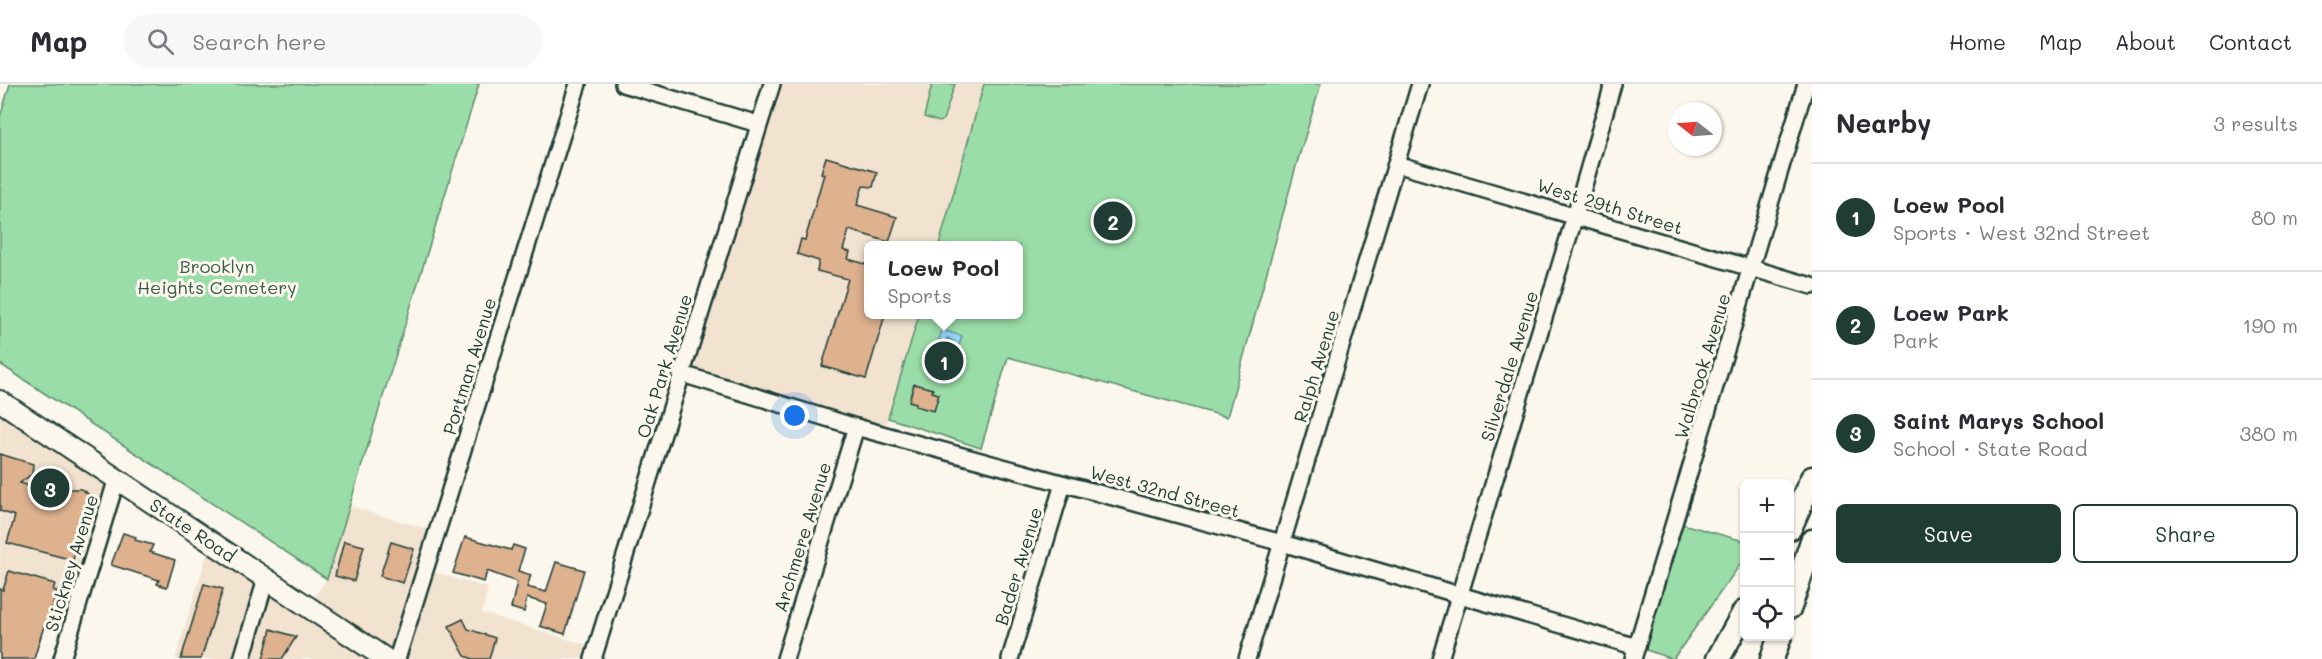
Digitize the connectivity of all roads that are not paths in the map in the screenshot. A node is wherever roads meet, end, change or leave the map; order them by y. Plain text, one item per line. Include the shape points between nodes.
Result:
1 (578, 84) edge
2 (623, 84) edge
3 (772, 84) edge
4 (1420, 84) edge
5 (1613, 84) edge
6 (1806, 84) edge
7 (758, 124) junction
8 (1396, 164) junction
9 (1575, 216) junction
10 (1752, 269) junction
11 (1812, 286) edge
12 (682, 374) junction
13 (0, 401) edge
14 (856, 427) junction
15 (117, 478) junction
16 (1812, 478) edge
17 (1063, 484) junction
18 (1794, 519) edge
19 (1812, 541) edge
20 (1282, 543) junction
21 (266, 579) junction
22 (1794, 595) edge
23 (1459, 596) junction
24 (1740, 619) edge
25 (1778, 641) edge
26 (1635, 653) edge
27 (62, 659) edge
28 (242, 659) edge
29 (386, 659) edge
30 (397, 659) edge
31 (593, 659) edge
32 (785, 659) edge
33 (1010, 659) edge
34 (1247, 659) edge
35 (1440, 659) edge
36 (1718, 659) edge
37 (1772, 659) edge

1 - 30 street, Portman Avenue
2 - 7 street
3 - 7 street, Oak Park Avenue
4 - 8 street, Ralph Avenue
5 - 9 street, Silverdale Avenue
6 - 10 street, Walbrook Avenue
7 - 12 street, Oak Park Avenue
8 - 9 street, West 29th Street
8 - 20 street, Ralph Avenue
9 - 10 street, West 29th Street
9 - 23 street, Silverdale Avenue
10 - 11 street, West 29th Street
10 - 26 street, Walbrook Avenue
12 - 14 street, West 32nd Street
12 - 31 street, Oak Park Avenue
13 - 15 main road, State Road
14 - 17 street, West 32nd Street
14 - 32 street, Archmere Avenue
15 - 21 main road, State Road
15 - 27 street, Stickney Avenue
16 - 18 highway
17 - 20 street, West 32nd Street
17 - 33 street, Bader Avenue
19 - 22 highway
20 - 23 street, West 32nd Street
20 - 34 street, Ralph Avenue
21 - 28 street
21 - 29 main road, State Road
23 - 26 street, West 32nd Street
23 - 35 street, Silverdale Avenue
24 - 36 highway
25 - 37 highway

